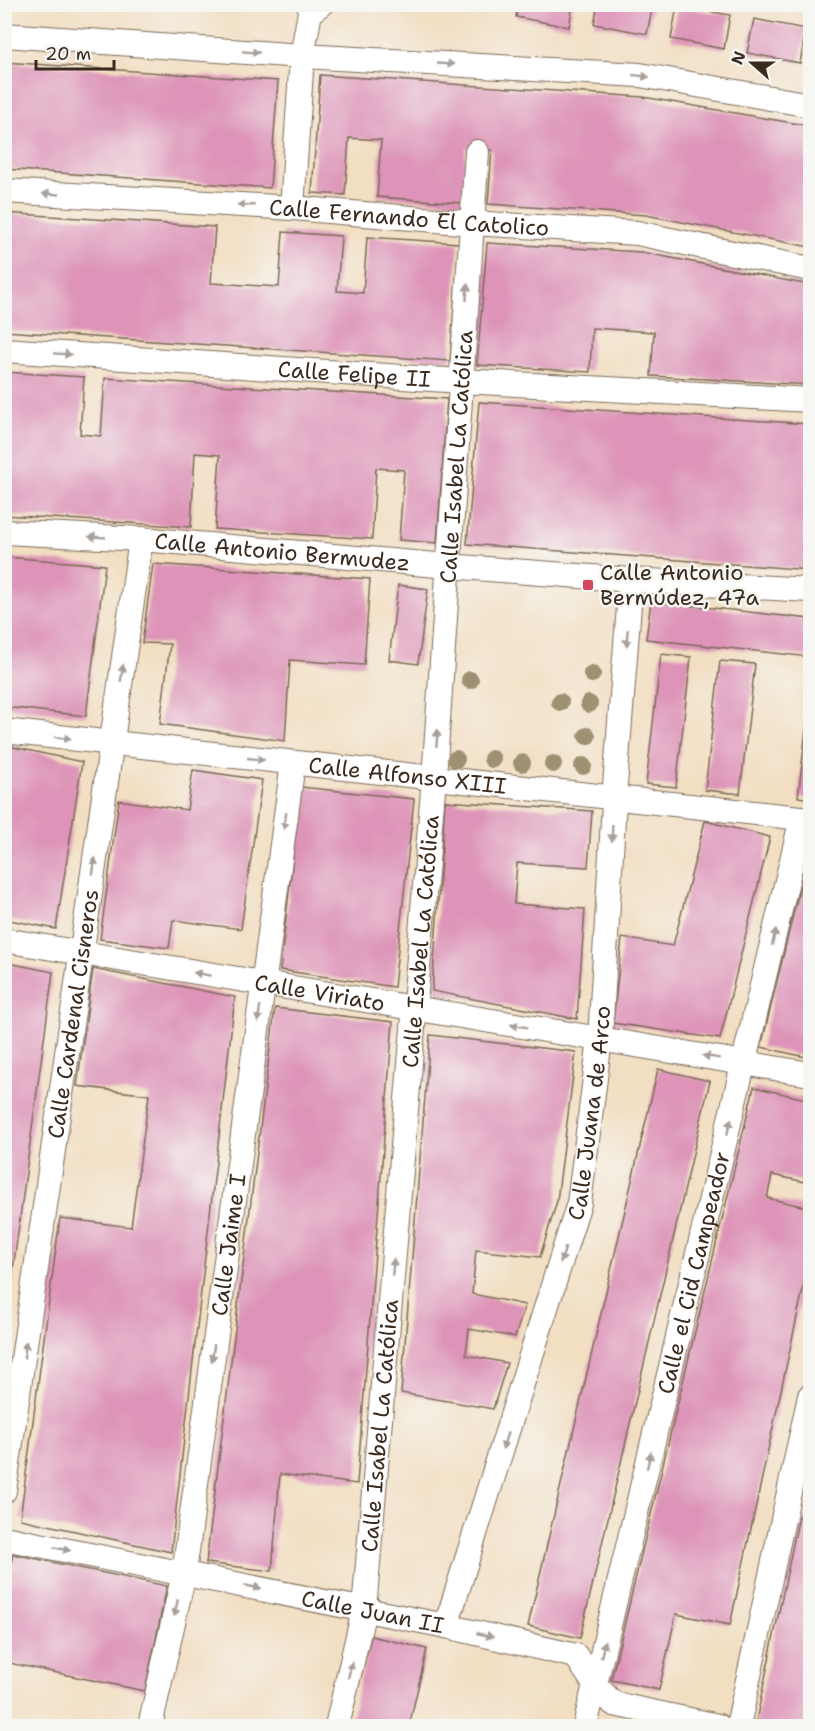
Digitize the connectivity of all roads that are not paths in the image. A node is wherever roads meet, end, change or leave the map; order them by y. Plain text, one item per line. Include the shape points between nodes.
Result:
1 (321, 4) edge
2 (4, 35) edge
3 (302, 56) junction
4 (810, 105) edge
5 (477, 152) dead end
6 (4, 191) edge
7 (292, 208) junction
8 (472, 223) junction
9 (810, 269) edge
10 (4, 350) edge
11 (461, 381) junction
12 (810, 400) edge
13 (4, 532) edge
14 (141, 539) junction
15 (448, 566) junction
16 (631, 580) junction
17 (810, 590) edge
18 (4, 731) edge
19 (111, 743) junction
20 (292, 763) junction
21 (435, 778) junction
22 (614, 798) junction
23 (806, 818) edge
24 (4, 940) edge
25 (82, 953) junction
26 (263, 984) junction
27 (415, 1008) junction
28 (600, 1039) junction
29 (744, 1062) junction
30 (810, 1074) edge
31 (810, 1396) edge
32 (4, 1491) edge
33 (4, 1538) edge
34 (184, 1573) junction
35 (364, 1610) junction
36 (446, 1626) junction
37 (595, 1684) junction
38 (150, 1726) edge
39 (337, 1726) edge
40 (585, 1726) edge
41 (718, 1726) edge
42 (738, 1726) edge

1 - 3 street via 310,12
2 -> 3 street
3 -> 4 street via 640,75
3 - 7 street
5 - 8 street, Calle Isabel La Católica
7 -> 6 street, Calle Fernando El Catolico
7 - 8 street, Calle Fernando El Catolico
8 - 9 street, Calle Fernando El Catolico via 637,233
11 -> 8 street, Calle Isabel La Católica
10 -> 11 street, Calle Felipe II
11 - 12 street, Calle Felipe II
11 - 15 street, Calle Isabel La Católica
14 -> 13 street, Calle Antonio Bermudez
14 - 15 street, Calle Antonio Bermudez
19 -> 14 street, Calle Cardenal Cisneros
15 - 16 street, Calle Antonio Bermudez
21 -> 15 street, Calle Isabel La Católica
16 - 17 street, Calle Antonio Bermudez
16 -> 22 street, Calle Juana de Arco
18 -> 19 street, Calle Alfonso XIII
19 -> 20 street, Calle Alfonso XIII
25 -> 19 street, Calle Cardenal Cisneros
20 - 21 street, Calle Alfonso XIII
20 -> 26 street, Calle Jaime I
21 - 22 street, Calle Alfonso XIII
21 - 27 street, Calle Isabel La Católica
22 - 23 street, Calle Alfonso XIII
22 -> 28 street, Calle Juana de Arco
29 -> 23 street, Calle el Cid Campeador
24 - 25 street, Calle Viriato
26 -> 25 street, Calle Viriato
32 -> 25 street, Calle Cardenal Cisneros
26 - 27 street, Calle Viriato
26 -> 34 street, Calle Jaime I
28 -> 27 street, Calle Viriato
35 -> 27 street, Calle Isabel La Católica
29 -> 28 street, Calle Viriato
28 -> 36 street, Calle Juana de Arco via 579,1203
29 - 30 street, Calle Viriato
37 -> 29 street, Calle el Cid Campeador
31 - 42 street
33 -> 34 street, Calle Juan II
34 -> 35 street, Calle Juan II
34 -> 38 street, Calle Jaime I
35 - 36 street, Calle Juan II
39 -> 35 street, Calle Isabel La Católica
36 -> 37 street, Calle Juan II via 576,1656
37 - 40 street, Calle el Cid Campeador
37 - 41 street, Calle Juan II via 614,1704

